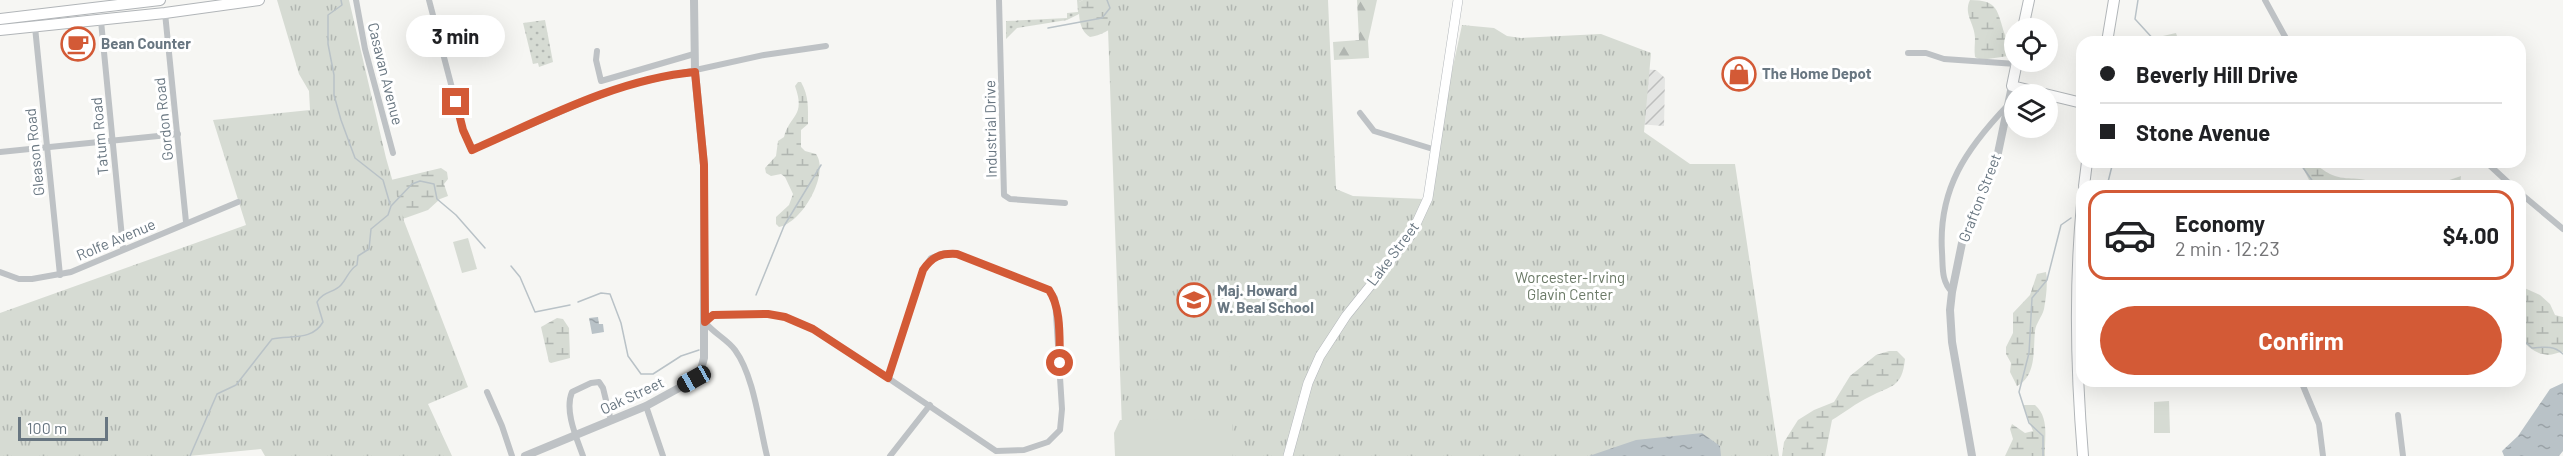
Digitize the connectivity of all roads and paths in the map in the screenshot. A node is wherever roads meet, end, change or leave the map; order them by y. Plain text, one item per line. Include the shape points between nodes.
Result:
1 (97, 0) edge
2 (160, 0) edge
3 (259, 0) edge
4 (356, 0) edge
5 (429, 0) edge
6 (694, 0) edge
7 (999, 0) edge
8 (1458, 0) edge
9 (2029, 0) edge
10 (2114, 0) edge
11 (2265, 0) edge
12 (139, 1) edge
13 (70, 11) junction
14 (165, 13) junction
15 (137, 16) junction
16 (2025, 18) edge
17 (0, 19) edge
18 (101, 21) junction
19 (34, 27) junction
20 (0, 30) edge
21 (2108, 36) edge
22 (2285, 36) edge
23 (826, 46) dead end
24 (597, 51) dead end
25 (1908, 53) dead end
26 (694, 54) junction
27 (2004, 62) edge
28 (695, 72) junction
29 (2058, 97) edge
30 (2076, 102) edge
31 (2004, 110) edge
32 (1360, 113) dead end
33 (2004, 122) edge
34 (178, 134) junction
35 (112, 141) junction
36 (47, 148) junction
37 (1436, 150) junction
38 (0, 152) edge
39 (393, 153) dead end
40 (2492, 168) edge
41 (2506, 180) edge
42 (2526, 197) edge
43 (238, 202) dead end
44 (1065, 203) dead end
45 (186, 222) junction
46 (2563, 229) edge
47 (123, 248) junction
48 (0, 272) edge
49 (60, 275) junction
50 (1952, 292) junction
51 (705, 322) junction
52 (888, 378) junction
53 (2080, 387) edge
54 (2304, 387) edge
55 (487, 392) dead end
56 (930, 405) junction
57 (646, 406) junction
58 (2398, 415) dead end
59 (611, 421) junction
60 (575, 436) junction
61 (512, 456) edge
62 (525, 456) edge
63 (583, 456) edge
64 (663, 456) edge
65 (767, 456) edge
66 (890, 456) edge
67 (1288, 456) edge
68 (1972, 456) edge
69 (2083, 456) edge
70 (2323, 456) edge
71 (2403, 456) edge

1 - 13 main road
2 - 12 main road
3 - 14 main road
4 - 39 street, Casavan Avenue
5 - 28 street via 463,130 472,150 612,91
6 - 26 street, Oak Street
7 - 44 street, Industrial Drive via 1004,195 1010,199
8 - 37 main road, Lake Street
9 - 16 main road
10 - 21 main road
11 - 22 street
12 - 13 main road
12 - 15 main road
13 - 17 main road
14 - 15 main road
14 - 34 street, Gordon Road
15 - 18 main road
18 - 19 main road
18 - 35 street, Tatum Road
19 - 20 main road
19 - 36 street, Gleason Road
23 - 28 street via 764,55
24 - 26 street via 601,81
25 - 27 street
26 - 28 street, Oak Street
28 - 51 street, Oak Street via 704,165
29 - 30 main road
31 - 50 street, Grafton Street via 1967,154 1949,189 1941,242 1944,280
32 - 37 street via 1374,131
33 - 50 street, Grafton Street via 1993,168 1962,243
34 - 35 street
34 - 45 street, Gordon Road
35 - 36 street
35 - 47 street, Tatum Road
36 - 38 street
36 - 49 street, Gleason Road
37 - 67 main road, Lake Street via 1429,196 1418,223 1320,356 1308,383
40 - 41 street
42 - 46 street
43 - 45 street, Rolfe Avenue
45 - 47 street, Rolfe Avenue
47 - 49 street, Rolfe Avenue
48 - 49 street, Rolfe Avenue via 26,279
50 - 68 street, Grafton Street via 1953,354
51 - 52 street via 713,315 785,317 813,329
51 - 57 street, Oak Street via 699,377
51 - 65 street via 733,347 743,363
52 - 56 street
52 - 56 street via 923,270 931,258 957,254 1049,290 1055,298 1058,317 1062,409 1060,430 1048,442 1024,450 996,451
53 - 69 main road
54 - 70 street via 2319,424
55 - 61 street
56 - 66 street
57 - 59 street, Oak Street
57 - 64 street
58 - 71 street
59 - 60 street, Oak Street
59 - 60 street via 603,388 599,382 591,383 571,394
60 - 62 street, Oak Street
60 - 63 street

